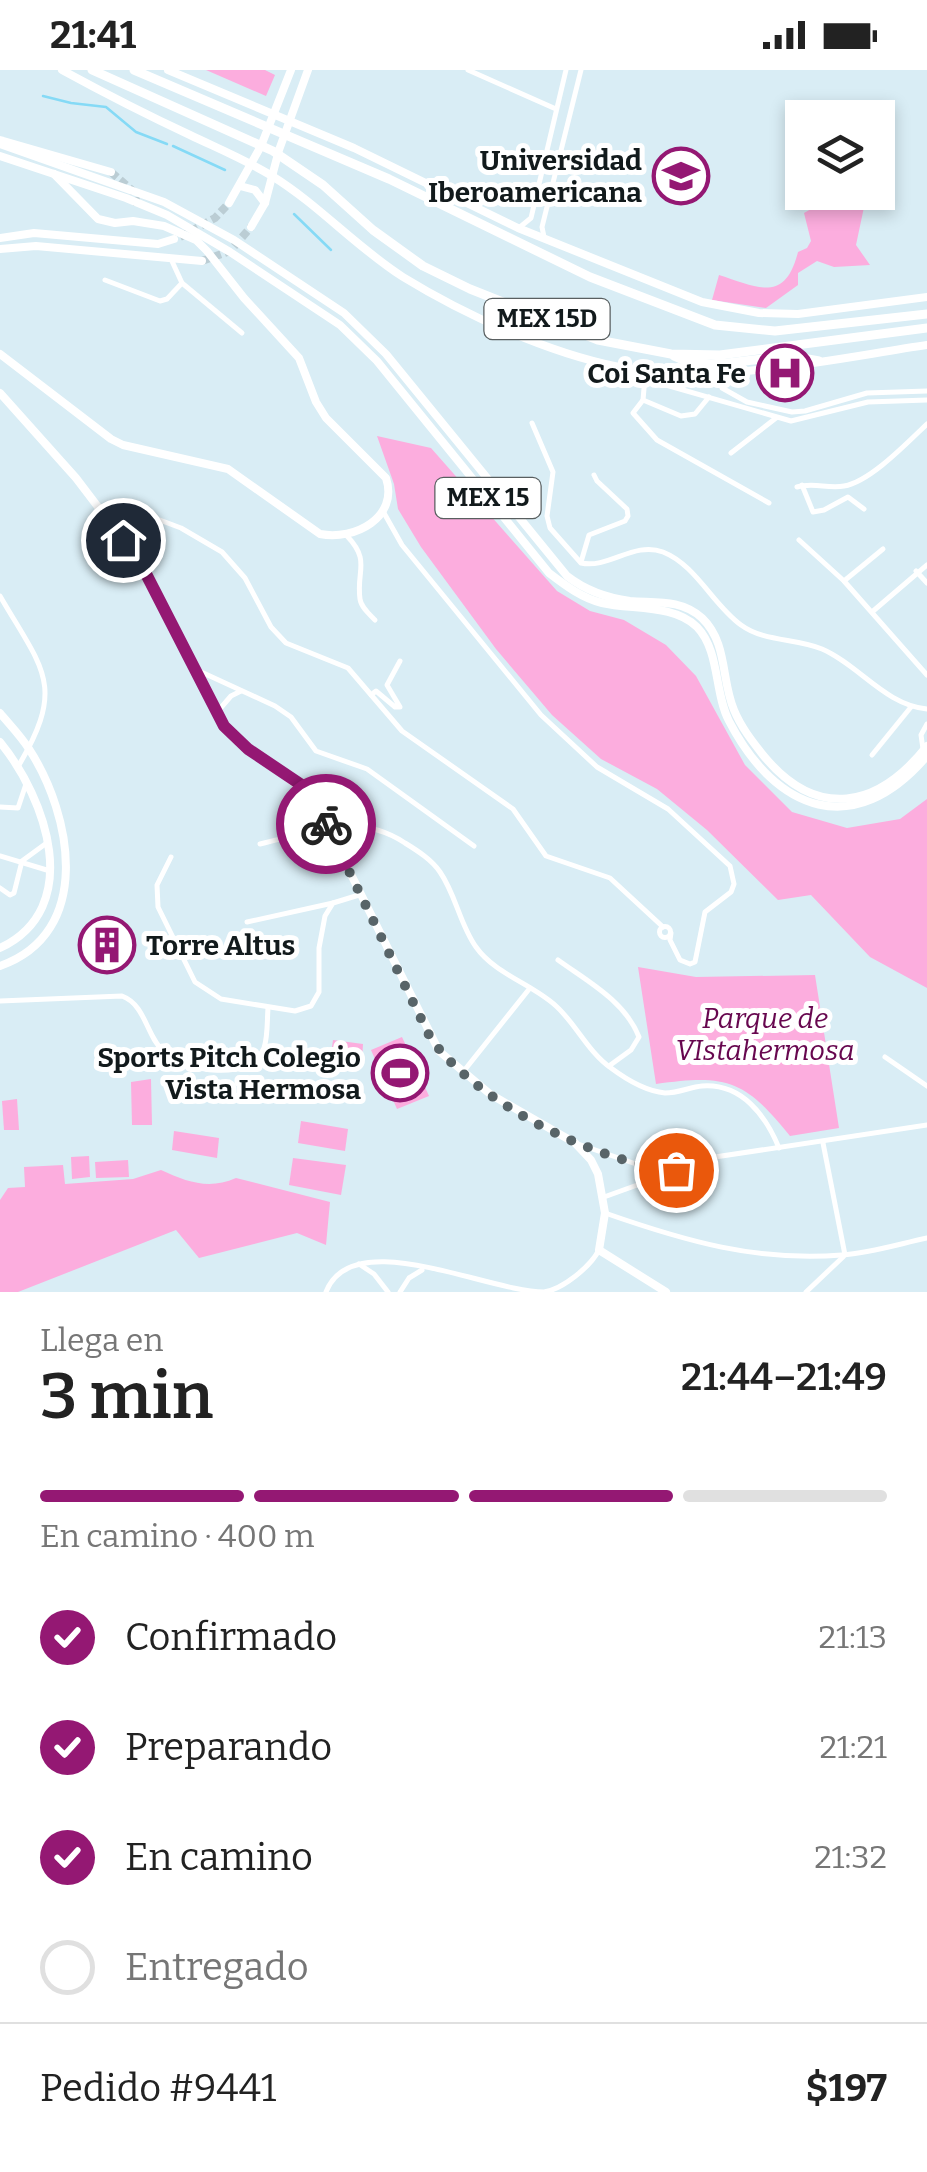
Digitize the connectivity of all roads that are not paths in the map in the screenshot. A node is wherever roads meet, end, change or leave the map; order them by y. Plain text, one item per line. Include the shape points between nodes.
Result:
1 (62, 70) edge
2 (92, 70) edge
3 (134, 70) edge
4 (168, 70) edge
5 (291, 70) edge
6 (308, 70) edge
7 (468, 70) edge
8 (566, 70) edge
9 (581, 70) edge
10 (556, 109) junction
11 (274, 114) junction
12 (289, 121) junction
13 (0, 142) edge
14 (0, 156) edge
15 (252, 165) junction
16 (111, 172) tunnel mouth
17 (54, 174) junction
18 (271, 175) junction
19 (240, 186) junction
20 (97, 188) junction
21 (537, 197) junction
22 (265, 202) junction
23 (548, 202) junction
24 (229, 203) tunnel mouth
25 (84, 206) junction
26 (138, 208) dead end
27 (133, 221) junction
28 (252, 227) tunnel mouth
29 (518, 228) junction
30 (16, 236) junction
31 (0, 238) edge
32 (174, 239) tunnel mouth
33 (546, 239) junction
34 (18, 247) junction
35 (0, 249) edge
36 (171, 259) junction
37 (202, 261) tunnel mouth
38 (104, 280) dead end
39 (182, 284) junction
40 (927, 297) edge
41 (927, 314) edge
42 (927, 328) edge
43 (242, 333) dead end
44 (927, 346) edge
45 (0, 354) edge
46 (671, 354) junction
47 (824, 360) joint
48 (721, 366) junction
49 (646, 374) junction
50 (927, 391) edge
51 (0, 393) edge
52 (708, 397) junction
53 (643, 400) junction
54 (927, 400) edge
55 (776, 418) junction
56 (532, 424) dead end
57 (927, 424) edge
58 (732, 453) dead end
59 (594, 475) dead end
60 (769, 503) dead end
61 (864, 509) dead end
62 (104, 513) junction
63 (384, 513) junction
64 (344, 533) junction
65 (799, 540) dead end
66 (883, 549) dead end
67 (581, 563) junction
68 (927, 564) edge
69 (916, 571) junction
70 (844, 581) junction
71 (927, 583) edge
72 (0, 596) edge
73 (872, 612) junction
74 (375, 620) dead end
75 (400, 660) dead end
76 (194, 669) junction
77 (927, 675) edge
78 (242, 692) junction
79 (371, 694) junction
80 (912, 706) junction
81 (927, 709) edge
82 (0, 713) edge
83 (216, 714) junction
84 (927, 724) edge
85 (0, 742) edge
86 (29, 748) junction
87 (926, 751) edge
88 (872, 755) dead end
89 (19, 766) junction
90 (27, 781) junction
91 (0, 798) edge
92 (3, 807) edge
93 (328, 828) junction
94 (48, 842) junction
95 (260, 844) dead end
96 (474, 846) dead end
97 (0, 856) edge
98 (171, 857) dead end
99 (22, 861) junction
100 (50, 872) junction
101 (0, 888) edge
102 (359, 894) junction
103 (332, 903) junction
104 (46, 904) junction
105 (247, 922) dead end
106 (0, 948) edge
107 (26, 953) junction
108 (558, 960) dead end
109 (1, 963) edge
110 (530, 988) junction
111 (0, 1001) edge
112 (268, 1008) junction
113 (885, 1057) dead end
114 (608, 1066) junction
115 (462, 1074) junction
116 (927, 1086) edge
117 (927, 1125) edge
118 (575, 1143) junction
119 (823, 1143) junction
120 (778, 1148) junction
121 (676, 1170) junction
122 (604, 1196) junction
123 (606, 1213) junction
124 (927, 1238) edge
125 (598, 1250) junction
126 (846, 1255) junction
127 (359, 1264) junction
128 (422, 1270) junction
129 (326, 1292) edge
130 (388, 1292) edge
131 (400, 1292) edge
132 (544, 1292) edge
133 (666, 1292) edge
134 (806, 1292) edge

1 - 15 main road
2 - 46 highway, MEX 15D via 296,166 423,266 598,340
3 - 41 highway, MEX 15D via 308,143 590,277 716,325 776,331
4 - 11 main road
5 - 11 main road
6 - 12 main road
7 - 10 street
8 - 10 street
9 - 23 street
10 - 21 street
11 - 12 main road
11 - 15 main road
12 - 18 main road
12 - 29 main road
13 - 16 main road
13 - 87 main road, MEX 15 via 164,202 344,314 386,354 566,576 607,596 674,603 709,626 736,714 794,784 834,800 866,796
14 - 17 main road, MEX 15
15 - 18 main road
15 - 19 main road
17 - 20 main road, MEX 15
17 - 25 main road
18 - 22 main road
18 - 49 main road via 404,277 460,307 564,353
19 - 22 main road
19 - 24 main road
20 - 25 main road
20 - 87 main road, MEX 15 via 204,236 340,324 378,361 549,574 598,602 667,612 696,627 710,651 730,722 788,792 824,806 868,803 897,788
21 - 23 street
21 - 29 street via 531,218
22 - 28 main road
23 - 33 street
25 - 27 main road via 106,222
26 - 27 main road
27 - 63 main road via 196,240 300,358 326,418 386,478
29 - 33 main road
30 - 31 main road
30 - 32 main road via 158,244
30 - 34 main road
33 - 40 main road via 684,296 740,310 812,314
34 - 35 main road
34 - 36 main road
36 - 37 main road
36 - 39 street
38 - 39 street via 160,301
39 - 43 street
42 - 46 highway, MEX 15D via 720,355
44 - 47 main road
45 - 64 main road via 110,439 228,469 309,528
46 - 48 highway
47 - 48 highway via 793,352
48 - 49 main road
48 - 50 street via 722,388 730,396 792,412 867,393
49 - 52 street
49 - 53 street
51 - 62 main road
52 - 53 street via 690,416
52 - 55 street
53 - 60 street via 632,413 657,440
54 - 55 street
55 - 58 street
56 - 67 street via 553,472 548,516 554,536
57 - 61 street via 859,481 799,486 813,512 848,496
59 - 67 street via 628,516 590,535
62 - 76 main road via 142,566
62 - 79 street via 156,519 204,540 234,564 277,635 348,668
63 - 64 main road
63 - 79 street via 402,545 541,715 597,767 668,809 730,866 734,884 702,918 695,962 680,960 669,928 610,878 546,856 514,809 413,739
64 - 74 street via 362,558 360,599
65 - 70 street
66 - 70 street
67 - 80 street via 660,551 683,565 744,628 822,649
68 - 69 street
69 - 71 street
69 - 73 street
70 - 73 street
72 - 86 street via 46,686 43,717
73 - 77 street
75 - 79 street via 387,685 400,707 381,693
76 - 78 street
76 - 83 main road
78 - 83 street
78 - 96 street via 292,717 316,751 367,769
80 - 81 street
80 - 88 street
82 - 86 main road
83 - 93 main road via 234,738 306,788
84 - 87 street via 921,735
85 - 89 main road
86 - 89 street
86 - 107 main road via 53,800 68,864 51,929
89 - 90 main road
90 - 92 street via 20,806
90 - 94 main road
91 - 92 street
93 - 95 street
93 - 102 main road
93 - 110 street via 379,828 434,864 477,948
94 - 99 street
94 - 100 main road
97 - 99 street
98 - 112 street via 156,896 195,982 221,999
99 - 100 street
99 - 101 street via 14,893
100 - 104 main road
102 - 103 street
102 - 115 main road via 430,1037
103 - 105 street
103 - 112 street via 321,927 316,999 302,1010
104 - 106 main road via 17,939
104 - 107 main road via 45,916 22,943
107 - 109 main road
108 - 114 street via 616,1002 634,1024 639,1037 632,1050
110 - 114 street via 553,1003
110 - 115 street
111 - 112 street via 122,996 137,1006 168,1056 232,1070 261,1053
113 - 116 street
114 - 120 street via 655,1091 714,1086 742,1097 765,1117
115 - 118 main road
117 - 119 street
118 - 121 street
118 - 122 main road via 591,1160
119 - 120 street
119 - 126 street
120 - 121 street via 715,1156
121 - 122 street
122 - 123 main road
123 - 125 main road
123 - 126 street via 731,1250
124 - 126 street
125 - 132 street via 574,1276
125 - 133 main road
126 - 134 street
127 - 128 street via 397,1262
127 - 129 street via 335,1276
127 - 130 street
128 - 131 street
128 - 132 street

